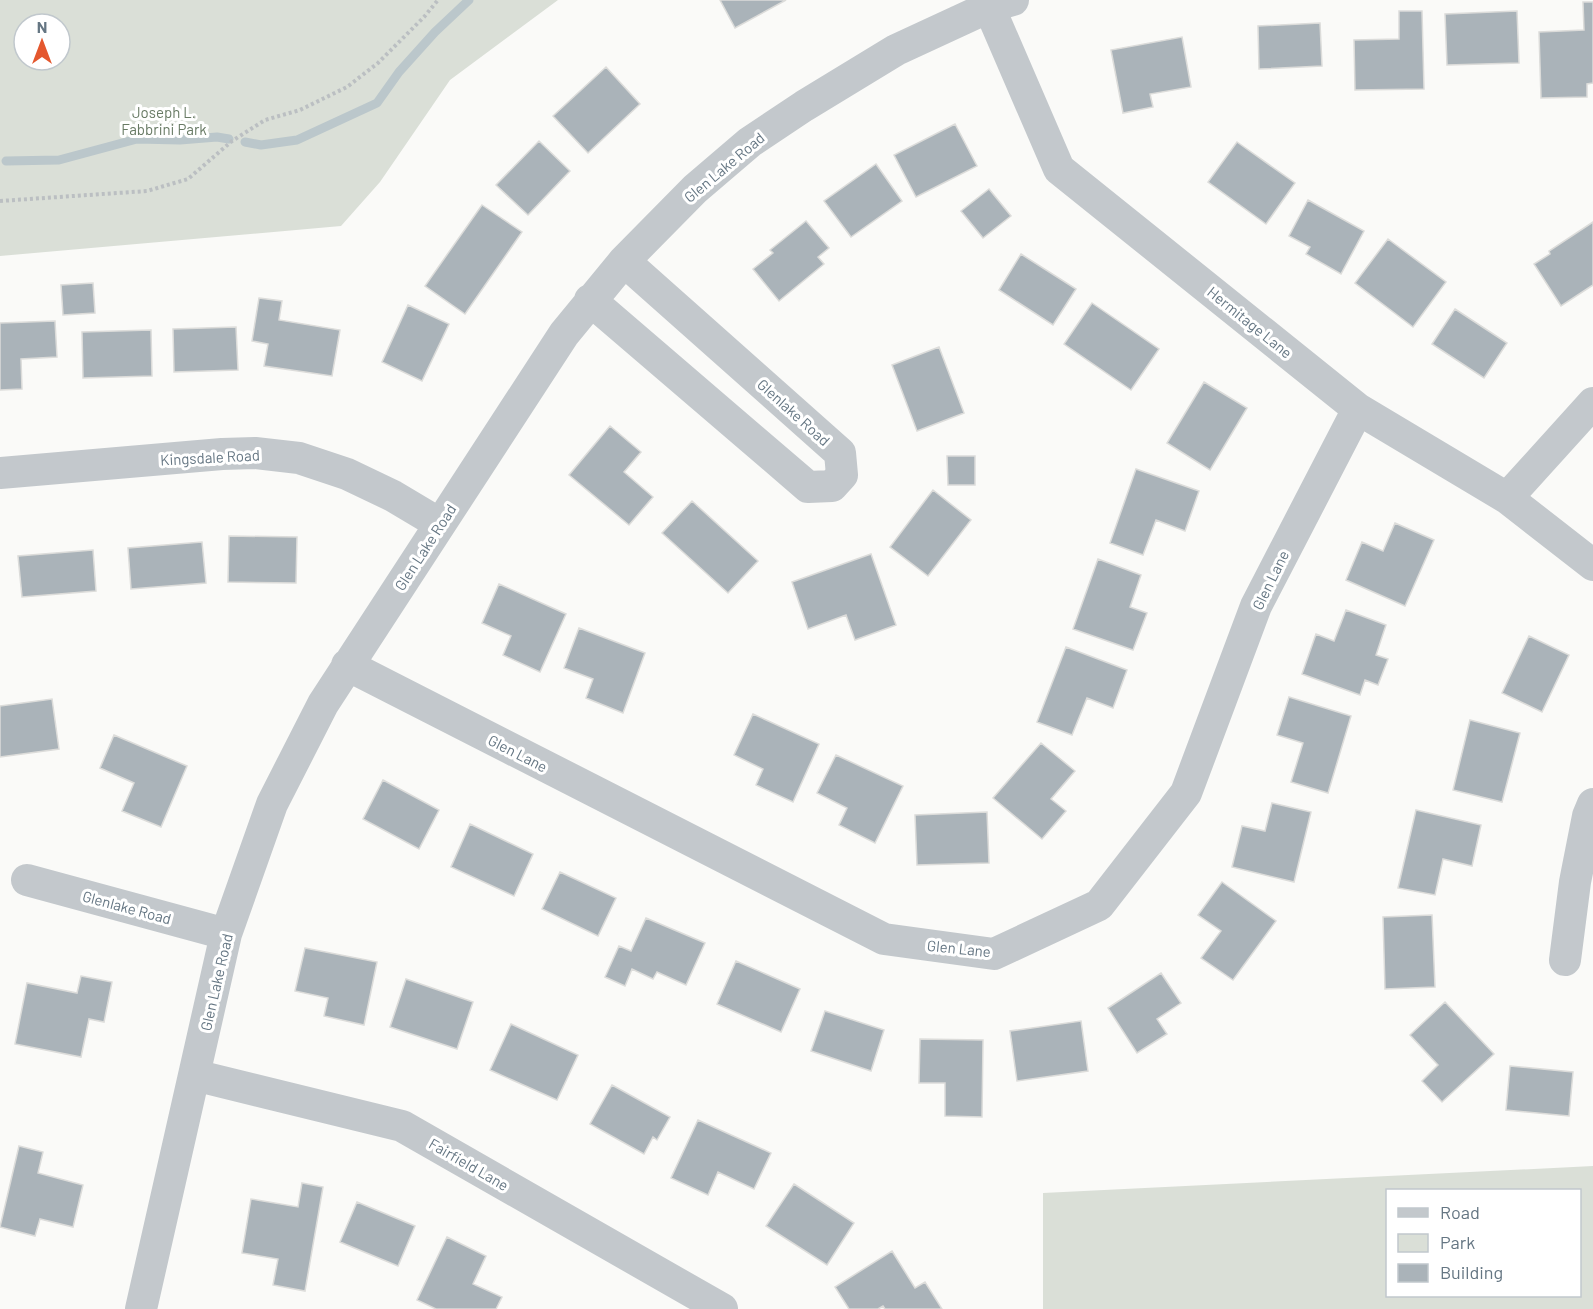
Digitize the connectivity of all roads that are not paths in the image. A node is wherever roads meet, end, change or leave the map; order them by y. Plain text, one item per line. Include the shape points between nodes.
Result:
1 (996, 2) edge
2 (624, 261) junction
3 (590, 300) junction
4 (1593, 403) edge
5 (1358, 409) junction
6 (0, 473) edge
7 (1507, 498) junction
8 (440, 524) junction
9 (1593, 566) edge
10 (347, 665) junction
11 (1593, 804) edge
12 (27, 880) dead end
13 (226, 934) junction
14 (1565, 960) dead end
15 (194, 1075) junction
16 (141, 1309) edge
17 (722, 1309) edge

1 - 2 street, Glen Lake Road via 896,50 750,142 695,189
1 - 5 street, Hermitage Lane via 1059,169
2 - 3 street, Glen Lake Road
2 - 3 street, Glenlake Road via 840,453 842,475 832,486 808,487
3 - 8 street, Glen Lake Road
4 - 7 street
5 - 7 street, Hermitage Lane
5 - 10 street, Glen Lane via 1256,606 1186,793 1099,904 994,954 884,939
6 - 8 street, Kingsdale Road via 222,454 299,458 384,491
7 - 9 street, Hermitage Lane
8 - 10 street, Glen Lake Road
10 - 13 street, Glen Lake Road via 272,804
11 - 14 street via 1575,882
12 - 13 street, Glenlake Road
13 - 15 street, Glen Lake Road
15 - 16 street, Glen Lake Road
15 - 17 street, Fairfield Lane via 402,1126

